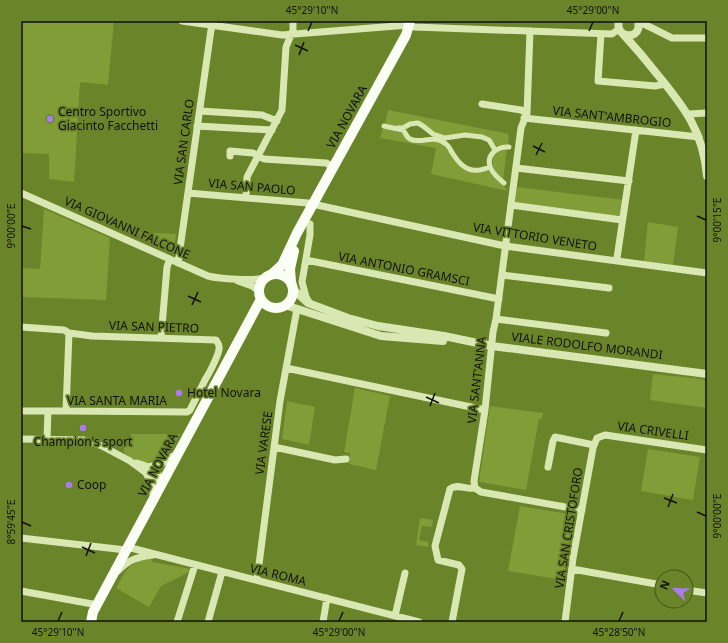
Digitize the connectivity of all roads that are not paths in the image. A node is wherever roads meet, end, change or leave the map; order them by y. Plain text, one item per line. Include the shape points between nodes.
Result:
1 (182, 21) edge
2 (293, 21) edge
3 (638, 21) edge
4 (409, 23) edge
5 (213, 25) junction
6 (619, 26) edge
7 (655, 30) junction
8 (530, 31) junction
9 (636, 32) junction
10 (601, 34) junction
11 (291, 35) junction
12 (707, 38) edge
13 (637, 49) junction
14 (665, 84) junction
15 (482, 104) dead end
16 (200, 111) junction
17 (707, 113) edge
18 (688, 114) junction
19 (525, 115) junction
20 (277, 121) junction
21 (197, 126) junction
22 (384, 126) dead end
23 (397, 128) junction
24 (272, 130) junction
25 (636, 130) junction
26 (454, 137) junction
27 (699, 137) junction
28 (509, 147) dead end
29 (450, 148) junction
30 (495, 150) junction
31 (230, 156) dead end
32 (258, 156) junction
33 (334, 167) junction
34 (490, 167) junction
35 (516, 168) junction
36 (707, 176) edge
37 (629, 180) junction
38 (504, 183) dead end
39 (21, 193) edge
40 (188, 193) junction
41 (246, 198) junction
42 (313, 204) junction
43 (511, 205) junction
44 (622, 220) junction
45 (308, 222) junction
46 (310, 235) junction
47 (298, 239) junction
48 (505, 246) junction
49 (170, 259) junction
50 (306, 260) junction
51 (618, 261) junction
52 (178, 263) junction
53 (707, 274) edge
54 (502, 275) junction
55 (268, 276) junction
56 (225, 278) junction
57 (295, 285) junction
58 (609, 288) dead end
59 (260, 295) junction
60 (499, 299) junction
61 (285, 305) junction
62 (272, 307) junction
63 (297, 309) junction
64 (496, 319) junction
65 (21, 327) edge
66 (245, 330) junction
67 (606, 333) dead end
68 (69, 334) junction
69 (161, 338) junction
70 (466, 342) junction
71 (492, 346) junction
72 (286, 368) junction
73 (706, 373) edge
74 (210, 374) junction
75 (218, 382) junction
76 (485, 410) junction
77 (21, 411) edge
78 (48, 411) junction
79 (66, 411) junction
80 (597, 438) joint
81 (21, 439) edge
82 (47, 439) junction
83 (594, 445) junction
84 (274, 447) junction
85 (707, 450) edge
86 (180, 451) junction
87 (346, 459) dead end
88 (548, 466) dead end
89 (147, 470) junction
90 (163, 480) junction
91 (475, 488) junction
92 (153, 502) junction
93 (582, 510) junction
94 (138, 529) junction
95 (21, 538) edge
96 (126, 550) junction
97 (143, 553) junction
98 (195, 565) junction
99 (572, 570) junction
100 (222, 572) junction
101 (405, 573) dead end
102 (111, 579) junction
103 (257, 580) junction
104 (654, 584) edge
105 (21, 591) edge
106 (694, 591) edge
107 (707, 593) edge
108 (327, 598) junction
109 (94, 613) edge
110 (394, 618) edge
111 (86, 622) edge
112 (177, 622) edge
113 (208, 622) edge
114 (323, 622) edge
115 (419, 622) edge
116 (452, 622) edge
117 (566, 622) edge

1 - 5 street
2 - 11 street
3 - 7 street
3 - 9 street via 639,27
4 - 8 street via 414,27
4 - 11 street
4 - 33 main road, VIA NOVARA via 406,35
5 - 11 street
5 - 16 street, VIA SAN CARLO
6 - 9 street via 631,35
6 - 10 street via 612,34
6 - 13 street
7 - 9 street via 644,29
7 - 12 street via 672,38
8 - 10 street
8 - 19 street, VIA SANT'ANNA
9 - 13 street
10 - 14 street via 598,81 655,86
11 - 20 street via 286,47 282,110
13 - 14 street
14 - 18 street
15 - 19 street via 521,110
16 - 20 street via 262,115
16 - 21 street, VIA SAN CARLO
17 - 18 street
18 - 27 street
19 - 25 street, VIA SANT'AMBROGIO
19 - 35 street, VIA SANT'ANNA via 520,128
20 - 24 street
21 - 24 street
21 - 40 street, VIA SAN CARLO
22 - 23 street
23 - 26 street via 418,123 433,134 446,138
23 - 29 street via 405,132 409,139 417,142 432,138
24 - 32 street
25 - 27 street, VIA SANT'AMBROGIO
25 - 37 street
26 - 29 street
26 - 30 street via 465,135 487,138
27 - 36 street
28 - 30 street via 501,146
29 - 34 street via 468,169
30 - 34 street via 490,159
31 - 32 street via 230,151 253,153
32 - 33 street via 264,159 326,163
32 - 41 street via 246,177
33 - 42 main road, VIA NOVARA
34 - 38 street
35 - 37 street
35 - 43 street, VIA SANT'ANNA
37 - 44 street
39 - 49 street, VIA GIOVANNI FALCONE
40 - 41 street, VIA SAN PAOLO
40 - 52 street, VIA SAN CARLO
41 - 42 street, VIA SAN PAOLO
42 - 45 main road, VIA NOVARA
42 - 48 street, VIA VITTORIO VENETO
43 - 44 street
43 - 48 street, VIA SANT'ANNA
44 - 51 street
45 - 46 street
45 - 47 main road, VIA NOVARA
45 - 55 main road, VIA NOVARA via 298,232 282,265
46 - 47 street
46 - 50 street
47 - 57 main road, VIA NOVARA via 289,275
48 - 51 street, VIA VITTORIO VENETO
48 - 54 street, VIA SANT'ANNA
49 - 52 street, VIA GIOVANNI FALCONE
49 - 69 street via 167,267
50 - 57 street
50 - 60 street, VIA ANTONIO GRAMSCI
51 - 53 street, VIA VITTORIO VENETO
52 - 56 street, VIA GIOVANNI FALCONE via 208,276
54 - 58 street
54 - 60 street, VIA SANT'ANNA
55 - 56 street, VIA GIOVANNI FALCONE via 256,279
55 - 57 main road via 283,275
55 - 59 main road via 260,286
56 - 59 street, VIA GIOVANNI FALCONE via 257,288
57 - 61 main road via 291,299
57 - 70 street, VIALE RODOLFO MORANDI via 302,298 313,305 348,318
59 - 62 main road via 264,303
59 - 66 main road, VIA NOVARA
60 - 64 street, VIA SANT'ANNA
61 - 62 main road
61 - 63 street, VIALE RODOLFO MORANDI
62 - 66 main road, VIA NOVARA
63 - 70 street, VIALE RODOLFO MORANDI via 381,336
63 - 72 street, VIA VARESE
64 - 67 street
64 - 71 street, VIA SANT'ANNA
65 - 68 street, VIA SAN PIETRO via 64,330
66 - 75 main road, VIA NOVARA
68 - 69 street, VIA SAN PIETRO
68 - 79 street
69 - 74 street, VIA SAN PIETRO via 216,340 220,347
70 - 71 street, VIALE RODOLFO MORANDI
71 - 73 street, VIALE RODOLFO MORANDI
71 - 76 street, VIA SANT'ANNA
72 - 76 street
72 - 84 street, VIA VARESE
74 - 75 street via 212,379
74 - 79 street, VIA SANTA MARIA via 190,410 186,412
75 - 86 main road, VIA NOVARA
76 - 91 street, VIA SANT'ANNA
77 - 78 street, VIA SANTA MARIA
78 - 79 street, VIA SANTA MARIA
78 - 82 street
80 - 83 street, VIA SAN CRISTOFORO
80 - 85 street, VIA CRIVELLI via 605,435
81 - 82 street
82 - 89 street via 84,440 102,446
83 - 88 street via 555,438
83 - 93 street, VIA SAN CRISTOFORO
84 - 87 street via 335,460
84 - 103 street, VIA VARESE
86 - 89 street via 172,459
86 - 90 main road, VIA NOVARA
89 - 90 street via 159,474
89 - 92 street via 153,488
90 - 92 main road, VIA NOVARA
91 - 93 street via 481,492
91 - 116 street via 455,486 450,489 435,549 438,560 459,565 463,570
92 - 94 main road, VIA NOVARA
93 - 99 street, VIA SAN CRISTOFORO
94 - 96 main road, VIA NOVARA
94 - 97 street via 137,542
95 - 96 street, VIA ROMA
96 - 97 street, VIA ROMA via 130,555
96 - 102 main road, VIA NOVARA
97 - 98 street, VIA ROMA
97 - 102 street via 127,562
98 - 100 street, VIA ROMA
98 - 112 street
99 - 104 street
99 - 117 street, VIA SAN CRISTOFORO
100 - 103 street, VIA ROMA
100 - 113 street
101 - 110 street
102 - 109 main road, VIA NOVARA
103 - 108 street, VIA ROMA
105 - 109 street
106 - 107 street
108 - 110 street, VIA ROMA
108 - 114 street
109 - 111 street
110 - 115 street, VIA ROMA

